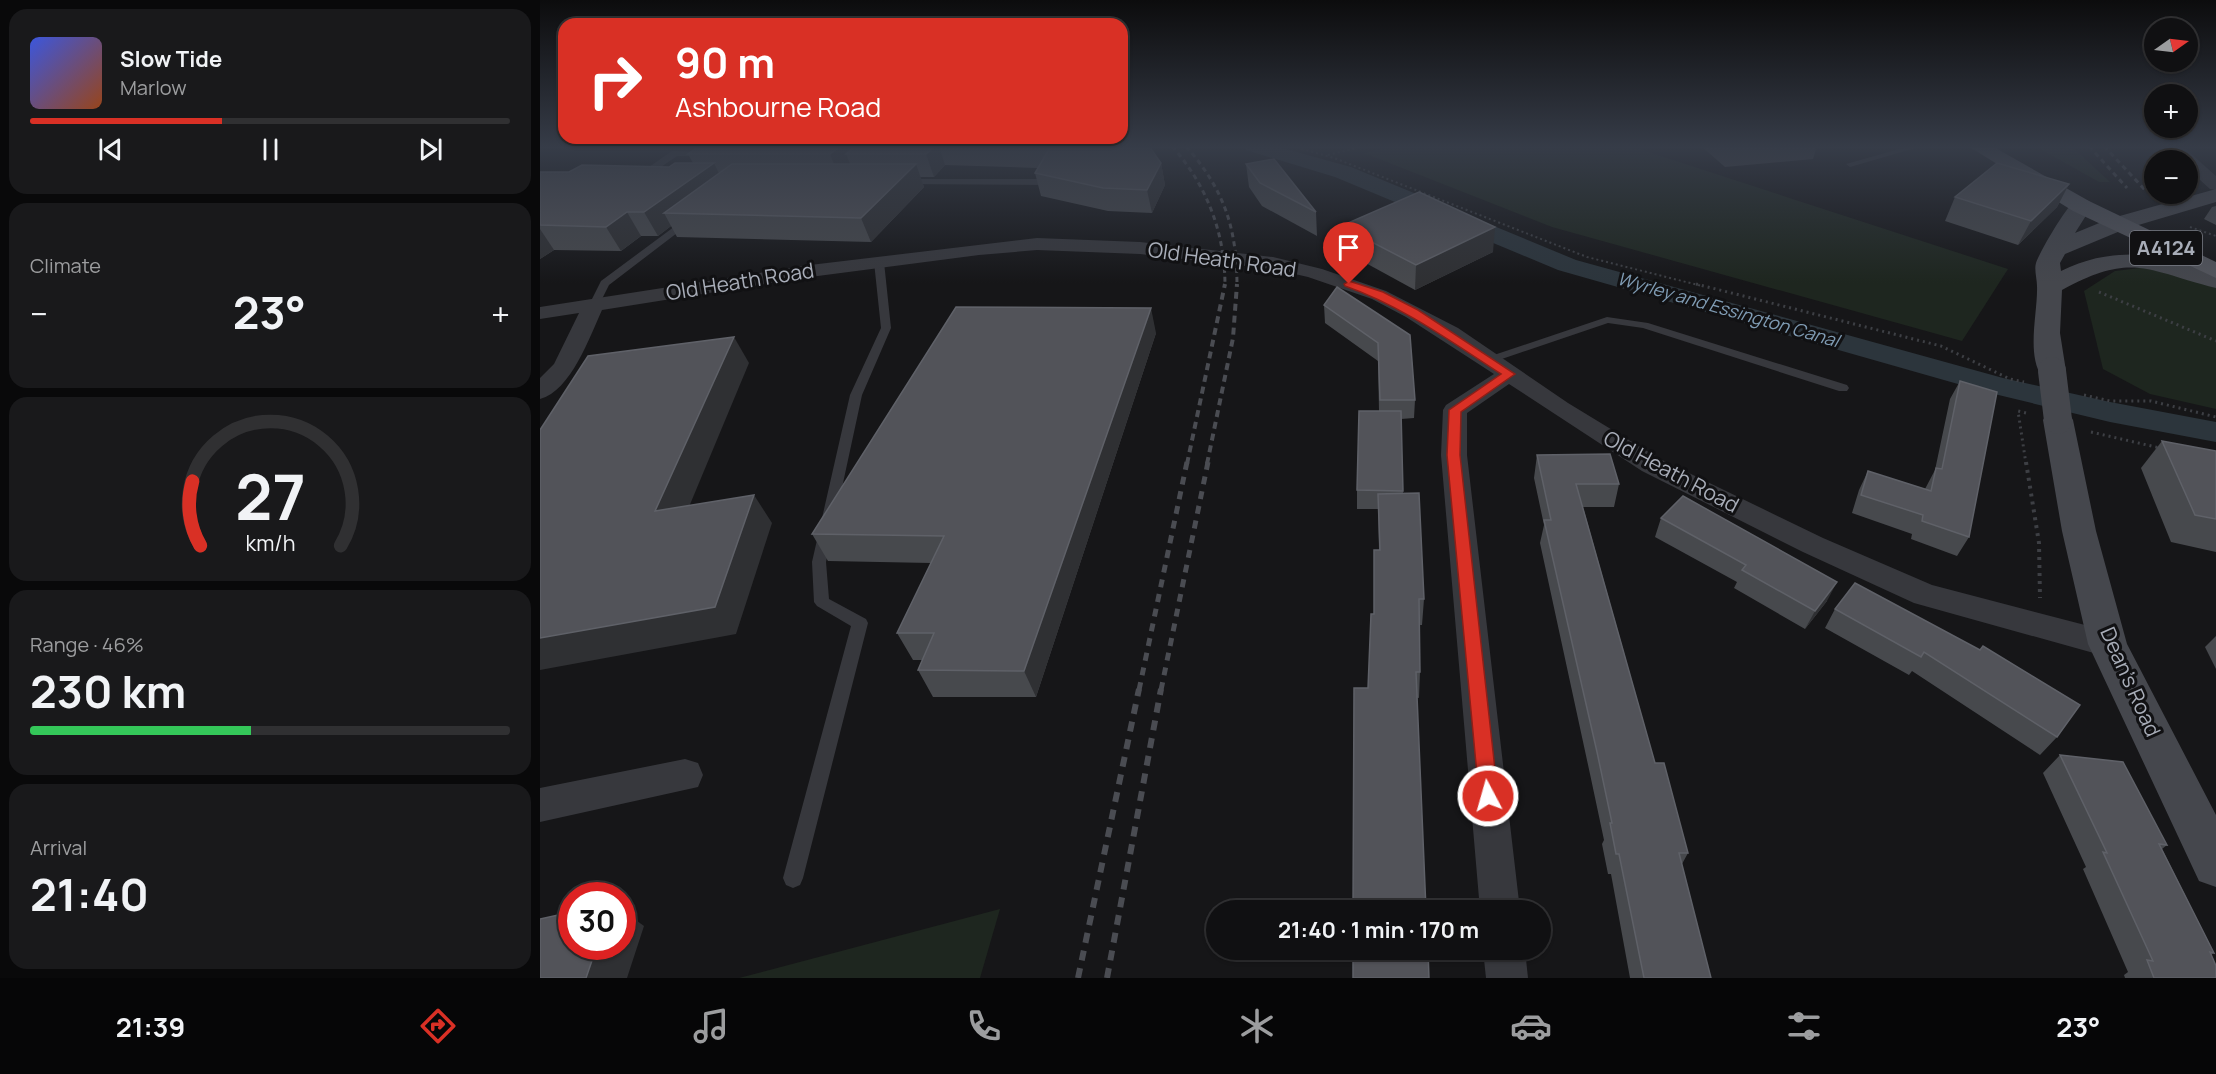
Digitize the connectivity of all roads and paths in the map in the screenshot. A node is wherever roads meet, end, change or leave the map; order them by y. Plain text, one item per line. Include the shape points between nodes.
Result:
1 (1418, 192) edge
2 (2056, 192) edge
3 (2089, 192) edge
4 (2216, 195) edge
5 (2081, 206) junction
6 (695, 216) edge
7 (2117, 224) junction
8 (2141, 227) junction
9 (2056, 249) junction
10 (2216, 253) edge
11 (879, 262) junction
12 (2216, 271) edge
13 (2073, 273) junction
14 (2216, 280) edge
15 (2050, 287) junction
16 (2095, 291) dead end
17 (594, 305) junction
18 (540, 313) edge
19 (2216, 341) edge
20 (1499, 367) junction
21 (2042, 378) junction
22 (1843, 388) dead end
23 (540, 392) edge
24 (2018, 411) dead end
25 (2065, 412) junction
26 (2216, 417) edge
27 (2169, 450) edge
28 (2040, 626) junction
29 (2109, 644) junction
30 (685, 776) dead end
31 (540, 805) edge
32 (2216, 864) edge
33 (794, 878) dead end
34 (1499, 900) edge
35 (1505, 960) edge
36 (1507, 978) edge

1 - 21 path via 1587,256 1941,346 2010,379
2 - 5 main road, A4124
3 - 8 main road, A4124
4 - 8 street
5 - 7 main road, A4124
5 - 9 street
6 - 17 lane via 605,283
7 - 8 main road, A4124
7 - 9 street
8 - 10 main road, A4124
8 - 12 main road, A4124
8 - 13 street
9 - 15 street, Dean's Road via 2048,263
11 - 17 street, Old Heath Road
11 - 20 street, Old Heath Road via 979,249 1077,244 1273,263 1379,295 1450,333
11 - 33 lane via 886,328 856,395 819,562 822,602 860,623
13 - 14 street via 2107,260 2146,259
13 - 15 street
15 - 21 street, Dean's Road
16 - 19 path
17 - 18 street, Old Heath Road
17 - 23 street via 564,367
20 - 22 lane via 1606,320 1618,320
20 - 28 street, Old Heath Road via 1651,465 1813,545 1925,595
20 - 34 street via 1455,410 1454,444
21 - 25 street, Dean's Road, bridge
24 - 28 path via 2039,543
25 - 26 path via 2110,401 2151,401
25 - 27 path
25 - 29 street, Dean's Road via 2079,531
28 - 29 street, Old Heath Road
29 - 32 street, Dean's Road
30 - 31 street
35 - 36 street

